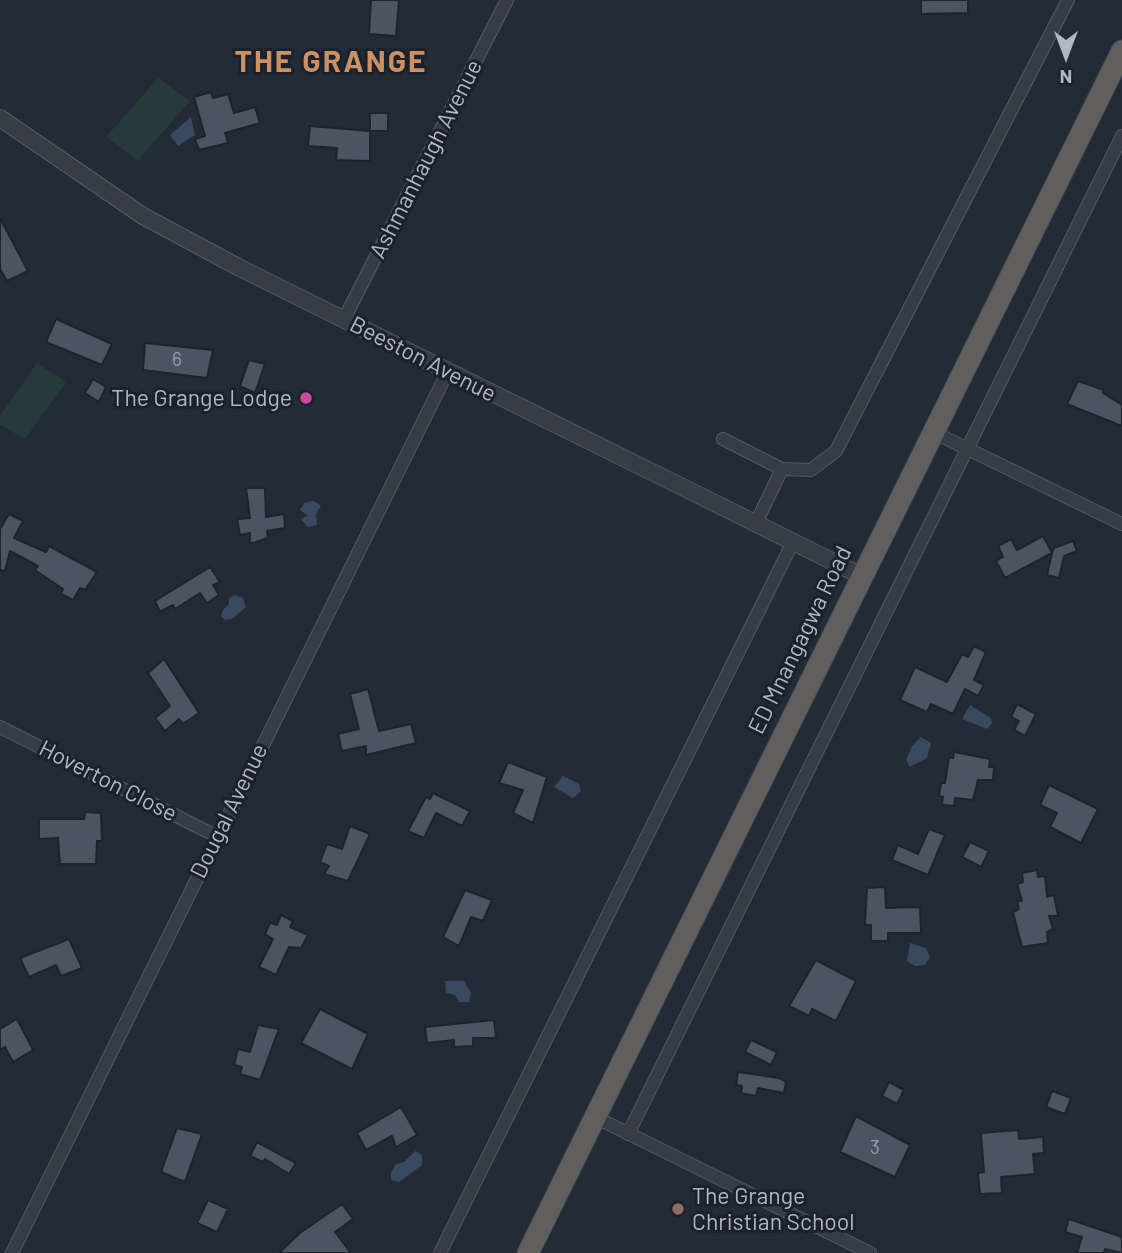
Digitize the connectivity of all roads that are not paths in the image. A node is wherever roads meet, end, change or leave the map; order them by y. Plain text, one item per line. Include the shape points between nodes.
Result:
1 (507, 0) edge
2 (1068, 0) edge
3 (1122, 51) edge
4 (0, 118) edge
5 (1122, 136) edge
6 (344, 319) junction
7 (448, 371) junction
8 (935, 433) junction
9 (723, 439) dead end
10 (965, 448) junction
11 (782, 470) junction
12 (1122, 524) edge
13 (755, 525) junction
14 (793, 542) junction
15 (860, 575) junction
16 (0, 727) edge
17 (216, 836) junction
18 (595, 1117) junction
19 (628, 1134) junction
20 (12, 1253) edge
21 (440, 1253) edge
22 (528, 1253) edge
23 (870, 1253) edge

1 - 6 street, Ashmanhaugh Avenue
2 - 11 street via 836,451 811,470
3 - 8 highway, ED Mnangagwa Road
4 - 6 street, Beeston Avenue via 143,216
5 - 10 street
6 - 7 street, Beeston Avenue
7 - 13 street, Beeston Avenue
7 - 17 street, Dougal Avenue
8 - 10 street
8 - 15 highway, ED Mnangagwa Road
9 - 11 street
10 - 12 street
10 - 19 street
11 - 13 street
13 - 14 street, Beeston Avenue
14 - 15 street, Beeston Avenue
14 - 21 street
15 - 18 highway, ED Mnangagwa Road
16 - 17 street, Hoverton Close
17 - 20 street, Dougal Avenue
18 - 19 street
18 - 22 highway, ED Mnangagwa Road
19 - 23 street

